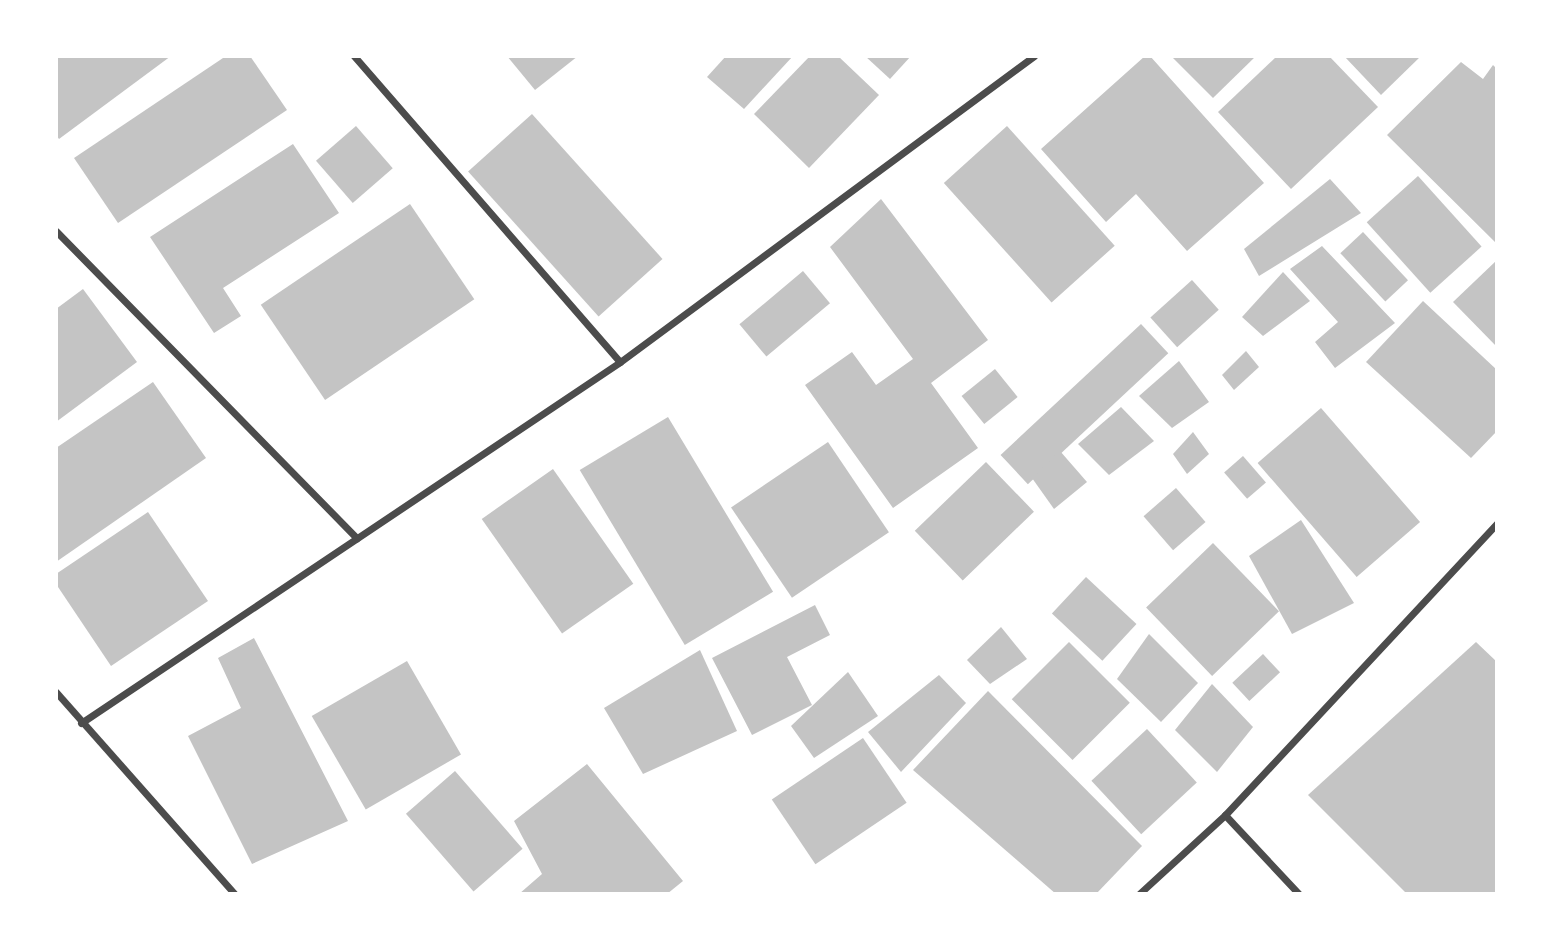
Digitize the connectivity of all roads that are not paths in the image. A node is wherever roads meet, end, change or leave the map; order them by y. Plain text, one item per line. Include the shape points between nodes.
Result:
1 (354, 56) edge
2 (1034, 56) edge
3 (56, 231) edge
4 (621, 362) junction
5 (1497, 523) edge
6 (357, 538) junction
7 (56, 692) edge
8 (81, 723) junction
9 (1225, 815) junction
10 (235, 894) edge
11 (1139, 894) edge
12 (1299, 894) edge

1 - 4 street
2 - 4 street
3 - 6 street
4 - 6 street
5 - 9 street
6 - 8 street
7 - 8 street
8 - 10 street
9 - 11 street
9 - 12 street

